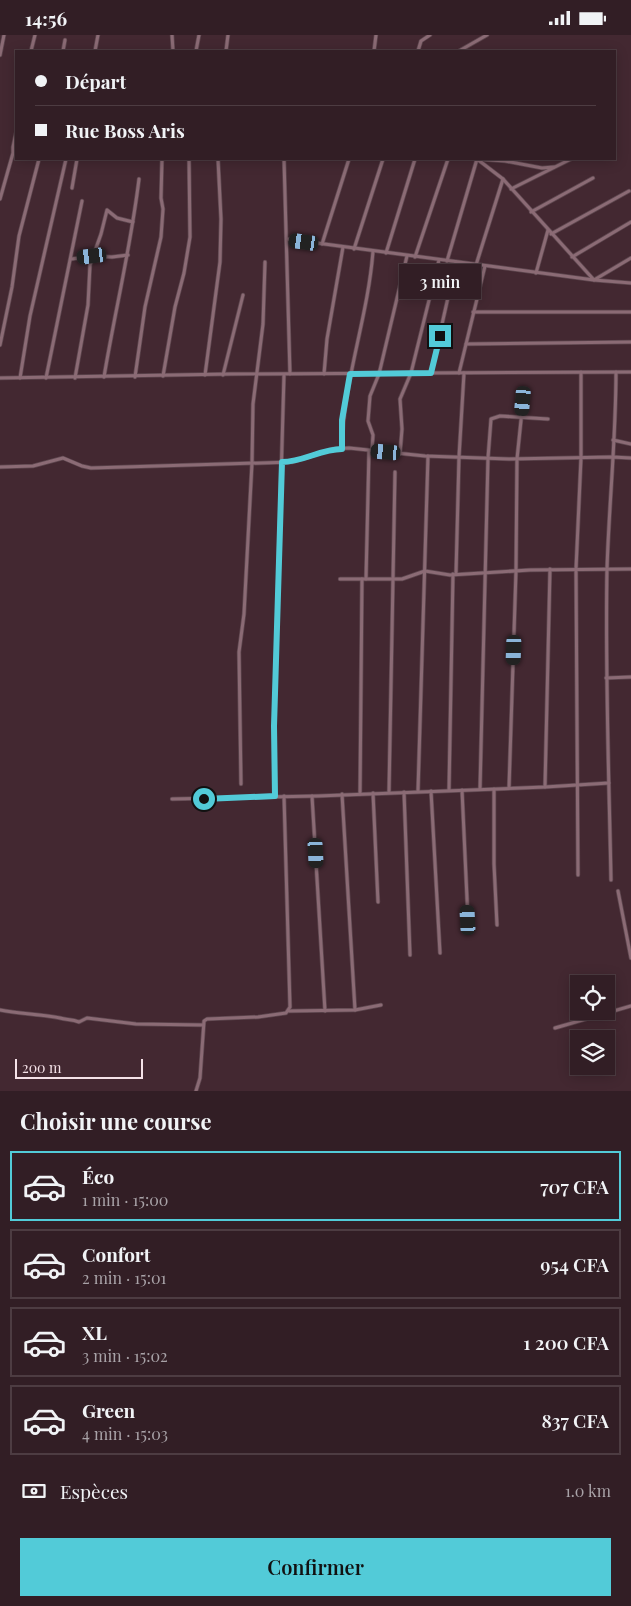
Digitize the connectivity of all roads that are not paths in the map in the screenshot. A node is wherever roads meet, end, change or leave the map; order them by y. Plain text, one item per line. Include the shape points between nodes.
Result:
1 (4, 35) edge
2 (35, 35) edge
3 (98, 35) edge
4 (172, 35) edge
5 (199, 35) edge
6 (228, 35) edge
7 (376, 35) edge
8 (422, 35) edge
9 (430, 35) edge
10 (487, 35) edge
11 (65, 40) dead end
12 (421, 41) junction
13 (32, 50) edge
14 (63, 50) edge
15 (95, 50) edge
16 (173, 50) edge
17 (196, 50) edge
18 (226, 50) edge
19 (374, 50) edge
20 (418, 50) edge
21 (461, 50) edge
22 (0, 55) edge
23 (15, 140) edge
24 (40, 160) edge
25 (66, 160) edge
26 (77, 160) edge
27 (162, 160) edge
28 (189, 160) edge
29 (218, 160) edge
30 (284, 160) edge
31 (349, 160) edge
32 (383, 160) edge
33 (415, 160) edge
34 (448, 160) edge
35 (477, 160) edge
36 (478, 160) edge
37 (491, 160) edge
38 (569, 160) edge
39 (554, 167) junction
40 (593, 178) dead end
41 (140, 179) dead end
42 (503, 179) junction
43 (72, 188) dead end
44 (511, 189) junction
45 (629, 191) dead end
46 (0, 199) edge
47 (82, 201) dead end
48 (531, 212) junction
49 (133, 222) junction
50 (631, 222) edge
51 (548, 231) junction
52 (551, 234) junction
53 (287, 239) junction
54 (322, 244) junction
55 (343, 247) junction
56 (354, 249) junction
57 (373, 251) junction
58 (386, 253) junction
59 (128, 255) junction
60 (92, 256) junction
61 (407, 256) junction
62 (415, 257) junction
63 (572, 257) junction
64 (631, 257) edge
65 (70, 259) junction
66 (439, 260) junction
67 (447, 261) junction
68 (265, 263) dead end
69 (456, 263) junction
70 (476, 265) junction
71 (485, 266) junction
72 (536, 273) junction
73 (594, 280) junction
74 (631, 283) edge
75 (243, 295) dead end
76 (473, 312) junction
77 (631, 312) edge
78 (631, 342) edge
79 (466, 344) junction
80 (0, 345) edge
81 (581, 372) junction
82 (616, 372) junction
83 (631, 372) edge
84 (410, 373) junction
85 (431, 373) junction
86 (458, 373) junction
87 (464, 373) junction
88 (257, 374) junction
89 (284, 374) junction
90 (290, 374) junction
91 (324, 374) junction
92 (350, 374) junction
93 (378, 374) junction
94 (205, 375) junction
95 (223, 375) junction
96 (163, 376) junction
97 (104, 377) junction
98 (135, 377) junction
99 (0, 378) edge
100 (20, 378) junction
101 (46, 378) junction
102 (75, 378) junction
103 (523, 401) dead end
104 (521, 417) junction
105 (548, 419) dead end
106 (614, 440) junction
107 (631, 444) edge
108 (342, 449) junction
109 (371, 451) junction
110 (400, 453) junction
111 (428, 456) junction
112 (459, 457) junction
113 (612, 457) junction
114 (488, 458) junction
115 (580, 458) junction
116 (517, 459) junction
117 (631, 459) edge
118 (282, 462) junction
119 (252, 463) junction
120 (0, 467) edge
121 (395, 472) dead end
122 (607, 568) junction
123 (550, 569) junction
124 (576, 569) junction
125 (631, 569) edge
126 (425, 571) junction
127 (516, 571) junction
128 (485, 573) junction
129 (455, 574) junction
130 (340, 579) dead end
131 (364, 579) junction
132 (394, 579) junction
133 (631, 677) edge
134 (606, 678) junction
135 (609, 783) junction
136 (241, 784) dead end
137 (577, 785) junction
138 (545, 787) junction
139 (510, 788) junction
140 (480, 789) junction
141 (494, 789) junction
142 (448, 790) junction
143 (462, 790) junction
144 (418, 791) junction
145 (431, 791) junction
146 (389, 792) junction
147 (404, 792) junction
148 (373, 793) junction
149 (342, 794) junction
150 (360, 794) junction
151 (275, 796) junction
152 (284, 796) junction
153 (312, 796) junction
154 (172, 799) dead end
155 (578, 875) dead end
156 (611, 880) dead end
157 (618, 891) dead end
158 (378, 902) dead end
159 (468, 920) dead end
160 (497, 925) dead end
161 (440, 953) dead end
162 (410, 955) dead end
163 (631, 958) edge
164 (381, 1005) dead end
165 (631, 1006) edge
166 (355, 1009) junction
167 (0, 1010) edge
168 (289, 1011) junction
169 (325, 1011) junction
170 (203, 1025) junction
171 (555, 1028) dead end
172 (196, 1091) edge

1 - 22 street
2 - 13 street
3 - 15 street
4 - 16 street
5 - 17 street
6 - 18 street
7 - 19 street
8 - 12 street
9 - 12 street
10 - 21 street
11 - 14 street
12 - 20 street
23 - 46 street
24 - 80 street via 19,236
25 - 100 street via 30,316
26 - 43 street
27 - 98 street via 161,237 145,307
28 - 96 street via 190,237
29 - 94 street via 220,262
30 - 53 street
31 - 54 street
32 - 56 street
33 - 58 street
34 - 62 street
35 - 67 street
36 - 42 street
37 - 39 street
38 - 39 street
39 - 44 street
40 - 48 street
41 - 49 street
42 - 44 street
42 - 70 street
44 - 48 street
45 - 52 street
47 - 65 street
48 - 51 street
49 - 59 street
49 - 60 street via 117,218 107,210 102,234
50 - 63 street
51 - 52 street
51 - 72 street
52 - 63 street
53 - 54 street
53 - 90 street
54 - 55 street
55 - 56 street
55 - 91 street
56 - 57 street
57 - 58 street
57 - 92 street via 371,281
58 - 61 street
59 - 60 street
59 - 97 street
60 - 65 street
60 - 102 street via 88,305
61 - 62 street
61 - 93 street
62 - 66 street
63 - 73 street
64 - 73 street
65 - 101 street
66 - 67 street
66 - 84 street
67 - 69 street
68 - 88 street
69 - 70 street
69 - 85 street
70 - 71 street
71 - 72 street
71 - 76 street
72 - 73 street
73 - 74 street
75 - 95 street
76 - 77 street
76 - 79 street
78 - 79 street
79 - 86 street
81 - 82 street
81 - 87 street
81 - 115 street
82 - 83 street
82 - 106 street
84 - 85 street
84 - 93 street
84 - 110 street via 400,399
85 - 86 street
86 - 87 street
87 - 112 street
88 - 89 street
88 - 95 street
88 - 119 street
89 - 90 street
89 - 118 street
90 - 91 street
91 - 92 street
92 - 93 street
92 - 108 street via 342,420
93 - 109 street via 370,396
94 - 95 street
94 - 96 street
96 - 98 street
97 - 98 street
97 - 102 street
99 - 100 street
100 - 101 street
101 - 102 street
103 - 104 street
104 - 105 street
104 - 114 street via 491,419
104 - 116 street
106 - 107 street
106 - 113 street
108 - 109 street
108 - 118 street
109 - 110 street
109 - 131 street
110 - 111 street
111 - 112 street
111 - 126 street
112 - 114 street
112 - 129 street
113 - 115 street
113 - 117 street
113 - 122 street
114 - 116 street
114 - 128 street
115 - 116 street
115 - 124 street
116 - 127 street
118 - 119 street
118 - 151 street
119 - 120 street via 91,468 63,458 33,466
119 - 136 street via 239,652
121 - 132 street
122 - 124 street
122 - 125 street
122 - 134 street
123 - 124 street
123 - 127 street
123 - 138 street
124 - 137 street
126 - 129 street
126 - 132 street
126 - 144 street
127 - 128 street
127 - 139 street
128 - 129 street
128 - 140 street
129 - 142 street
130 - 131 street
131 - 132 street
131 - 150 street
132 - 146 street
133 - 134 street
134 - 135 street
135 - 137 street
135 - 156 street
137 - 138 street
137 - 155 street
138 - 139 street
139 - 141 street
140 - 141 street
140 - 143 street
141 - 160 street
142 - 143 street
142 - 145 street
143 - 159 street
144 - 145 street
144 - 147 street
145 - 161 street
146 - 147 street
146 - 148 street
147 - 162 street
148 - 150 street
148 - 158 street
149 - 150 street
149 - 153 street
149 - 166 street
151 - 152 street
151 - 154 street
152 - 153 street
152 - 168 street
153 - 169 street
157 - 163 street
164 - 166 street
165 - 171 street
166 - 169 street
167 - 170 street via 50,1015 79,1022 87,1018 136,1024
168 - 169 street
168 - 170 street via 258,1017 207,1019
170 - 172 street via 202,1064

